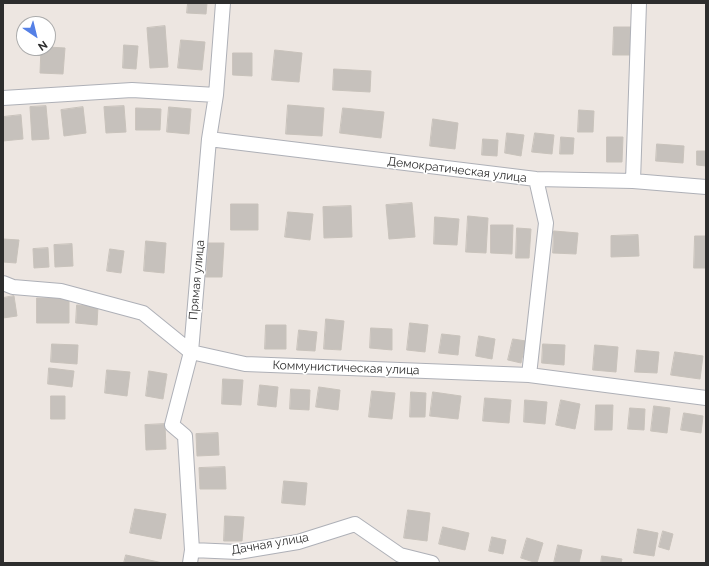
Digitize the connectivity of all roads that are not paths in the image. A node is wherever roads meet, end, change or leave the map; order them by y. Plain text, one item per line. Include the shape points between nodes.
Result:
1 (223, 3) edge
2 (639, 3) edge
3 (216, 95) junction
4 (3, 98) edge
5 (209, 139) junction
6 (536, 179) junction
7 (633, 181) junction
8 (706, 187) edge
9 (3, 283) edge
10 (191, 352) junction
11 (529, 375) junction
12 (706, 398) edge
13 (191, 557) edge
14 (432, 563) edge

1 - 3 street, Прямая улица
2 - 7 street
3 - 4 street via 132,90
3 - 5 street, Прямая улица
5 - 6 street, Демократическая улица
5 - 10 street, Прямая улица
6 - 7 street, Демократическая улица
6 - 11 street via 546,223
7 - 8 street, Демократическая улица
9 - 10 street, Коммунистическая улица via 13,287 61,291 143,313
10 - 11 street, Коммунистическая улица via 245,364
10 - 13 street, Прямая улица via 172,425 185,436
11 - 12 street, Коммунистическая улица
13 - 14 street, Дачная улица via 298,542 355,524 400,555

